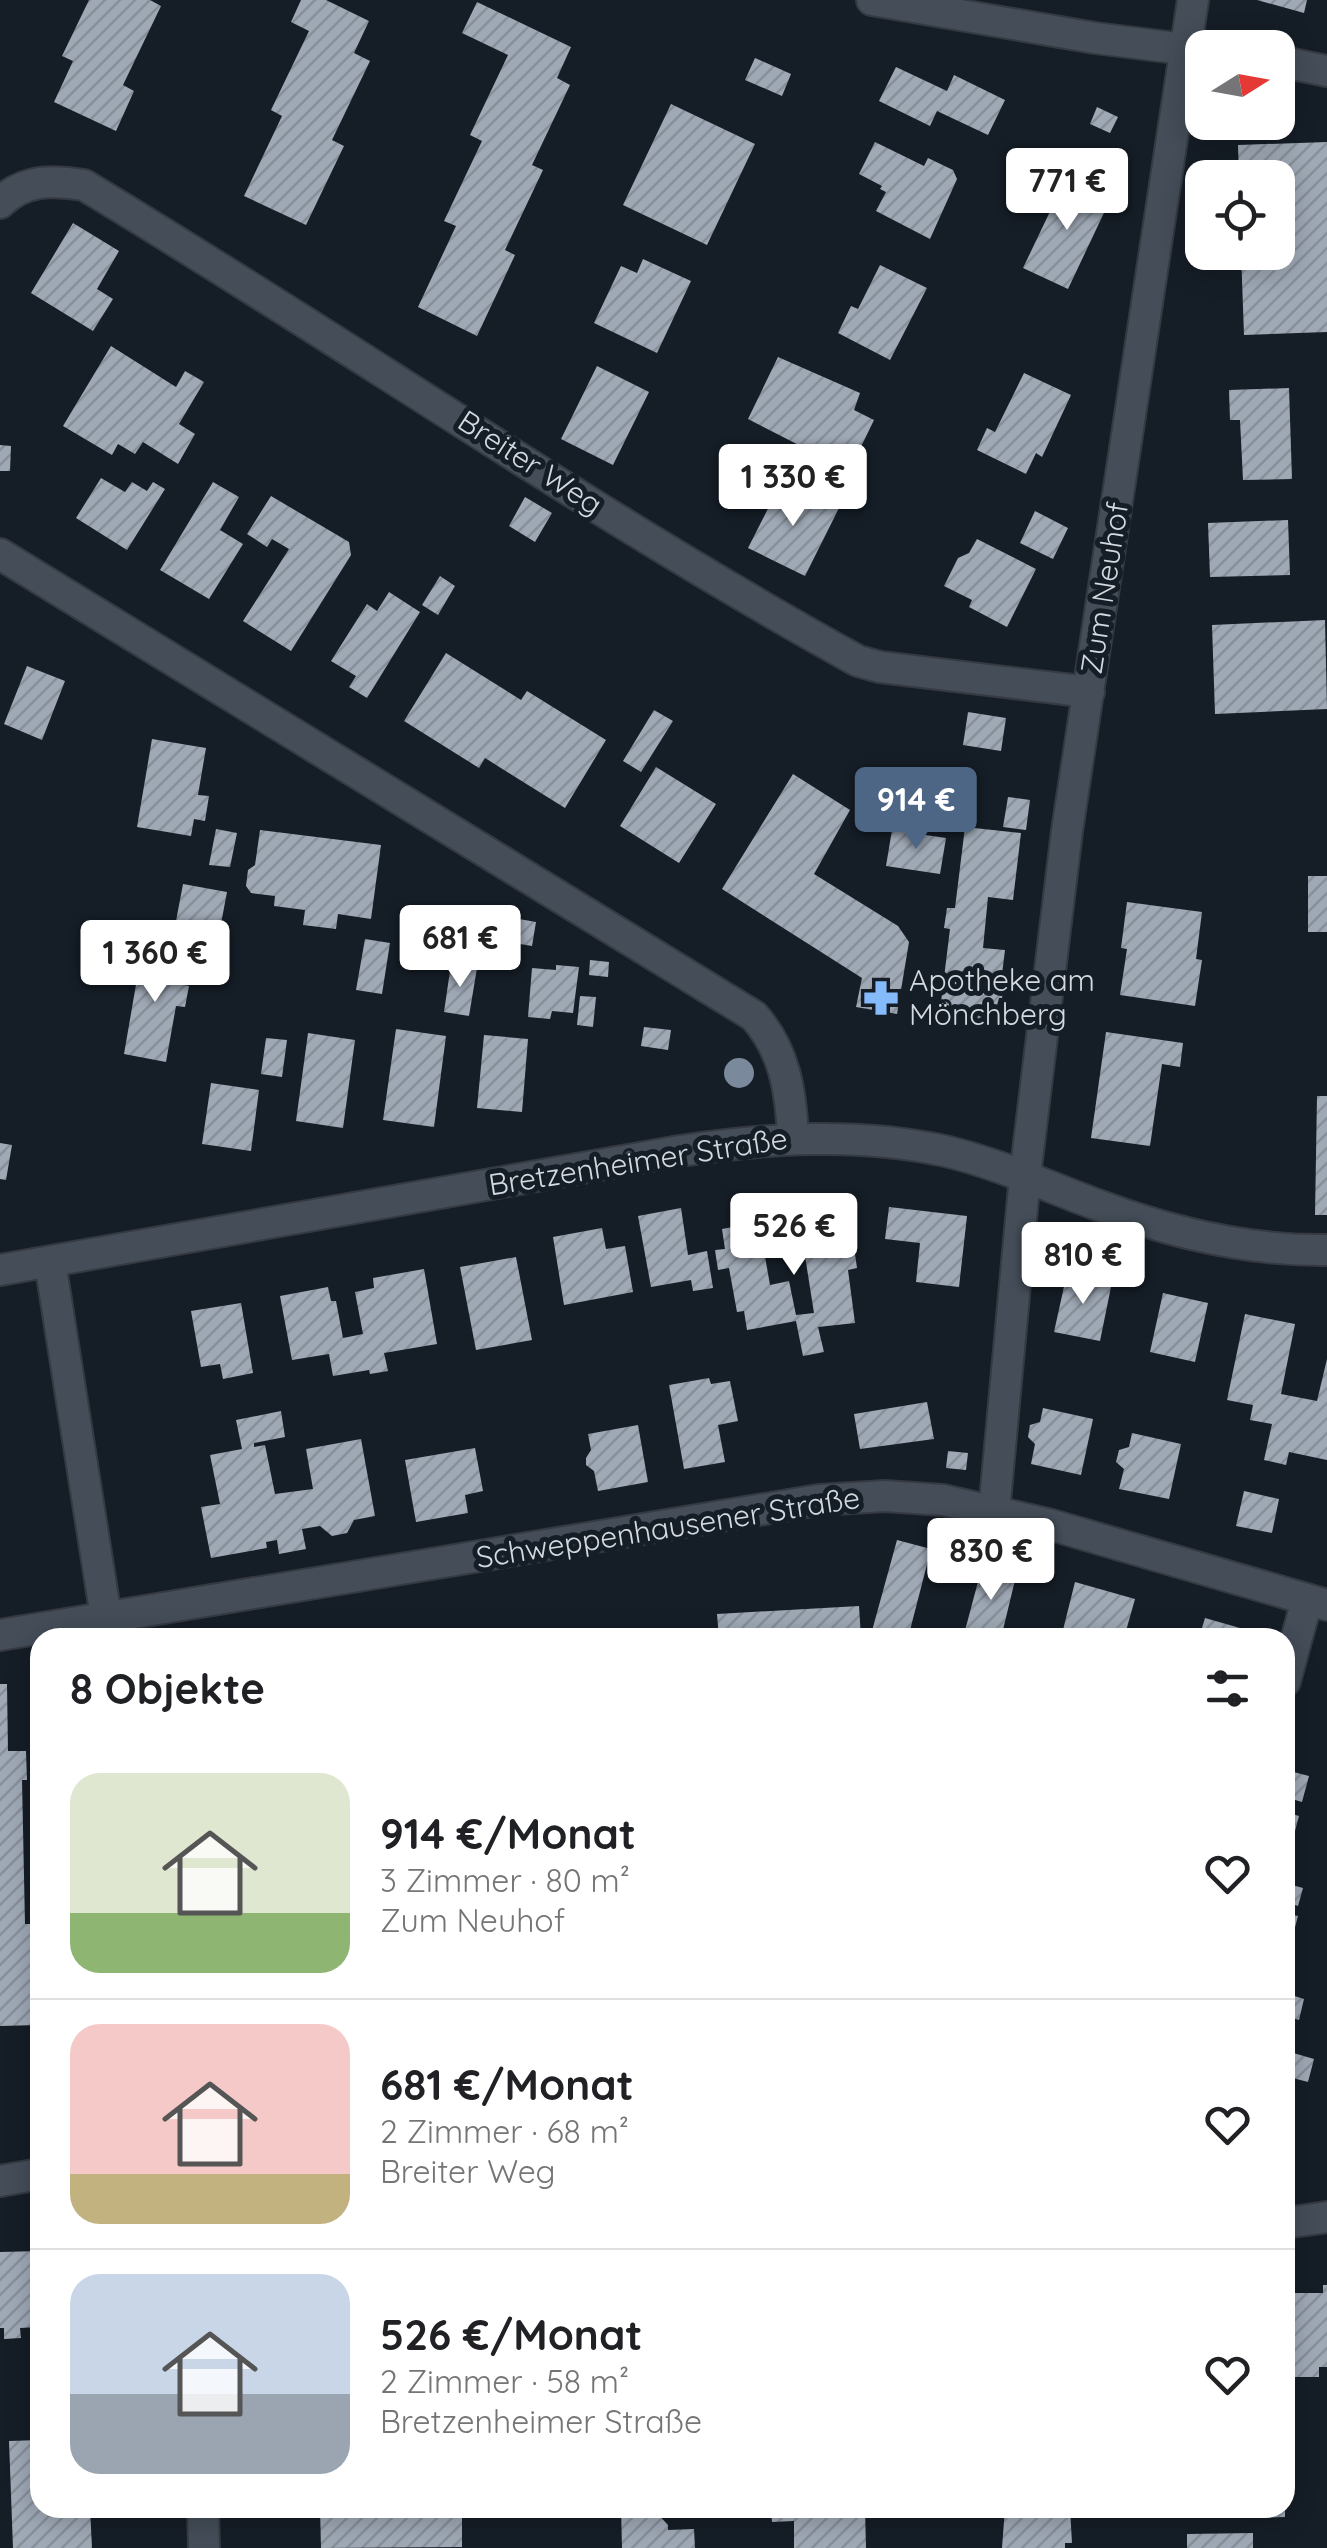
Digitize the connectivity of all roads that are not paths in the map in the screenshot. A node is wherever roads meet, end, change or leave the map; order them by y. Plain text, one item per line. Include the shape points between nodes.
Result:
1 (872, 0) edge
2 (1193, 0) edge
3 (1193, 30) edge
4 (1185, 49) edge
5 (1295, 65) edge
6 (1327, 71) edge
7 (1185, 100) edge
8 (0, 204) edge
9 (0, 554) edge
10 (1090, 692) junction
11 (794, 1138) junction
12 (1025, 1176) junction
13 (1327, 1250) edge
14 (50, 1262) junction
15 (0, 1270) edge
16 (994, 1512) junction
17 (1317, 1602) edge
18 (106, 1617) junction
19 (184, 1622) edge
20 (41, 1628) edge
21 (30, 1630) edge
22 (0, 1635) edge
23 (1295, 1656) edge
24 (30, 2176) edge
25 (0, 2182) edge
26 (1327, 2217) edge
27 (1295, 2222) edge
28 (204, 2518) edge
29 (204, 2548) edge

1 - 4 street
2 - 3 street, Zum Neuhof
5 - 6 street
7 - 10 street, Zum Neuhof
8 - 10 street, Breiter Weg via 32,183 84,186 636,531 858,661
9 - 11 street via 754,1016 782,1060
10 - 12 street, Zum Neuhof
11 - 12 street, Bretzenheimer Straße via 944,1151
11 - 14 street, Bretzenheimer Straße via 680,1151
12 - 13 street, Bretzenheimer Straße via 1158,1226 1277,1248
12 - 16 street, Zum Neuhof
14 - 15 street, Bretzenheimer Straße
14 - 18 street
16 - 17 street, Schweppenhausener Straße
16 - 19 street, Schweppenhausener Straße via 943,1500 819,1500
17 - 23 street
18 - 19 street, Schweppenhausener Straße
18 - 20 street, Schweppenhausener Straße
21 - 22 street, Schweppenhausener Straße
24 - 25 street
26 - 27 street
28 - 29 street

